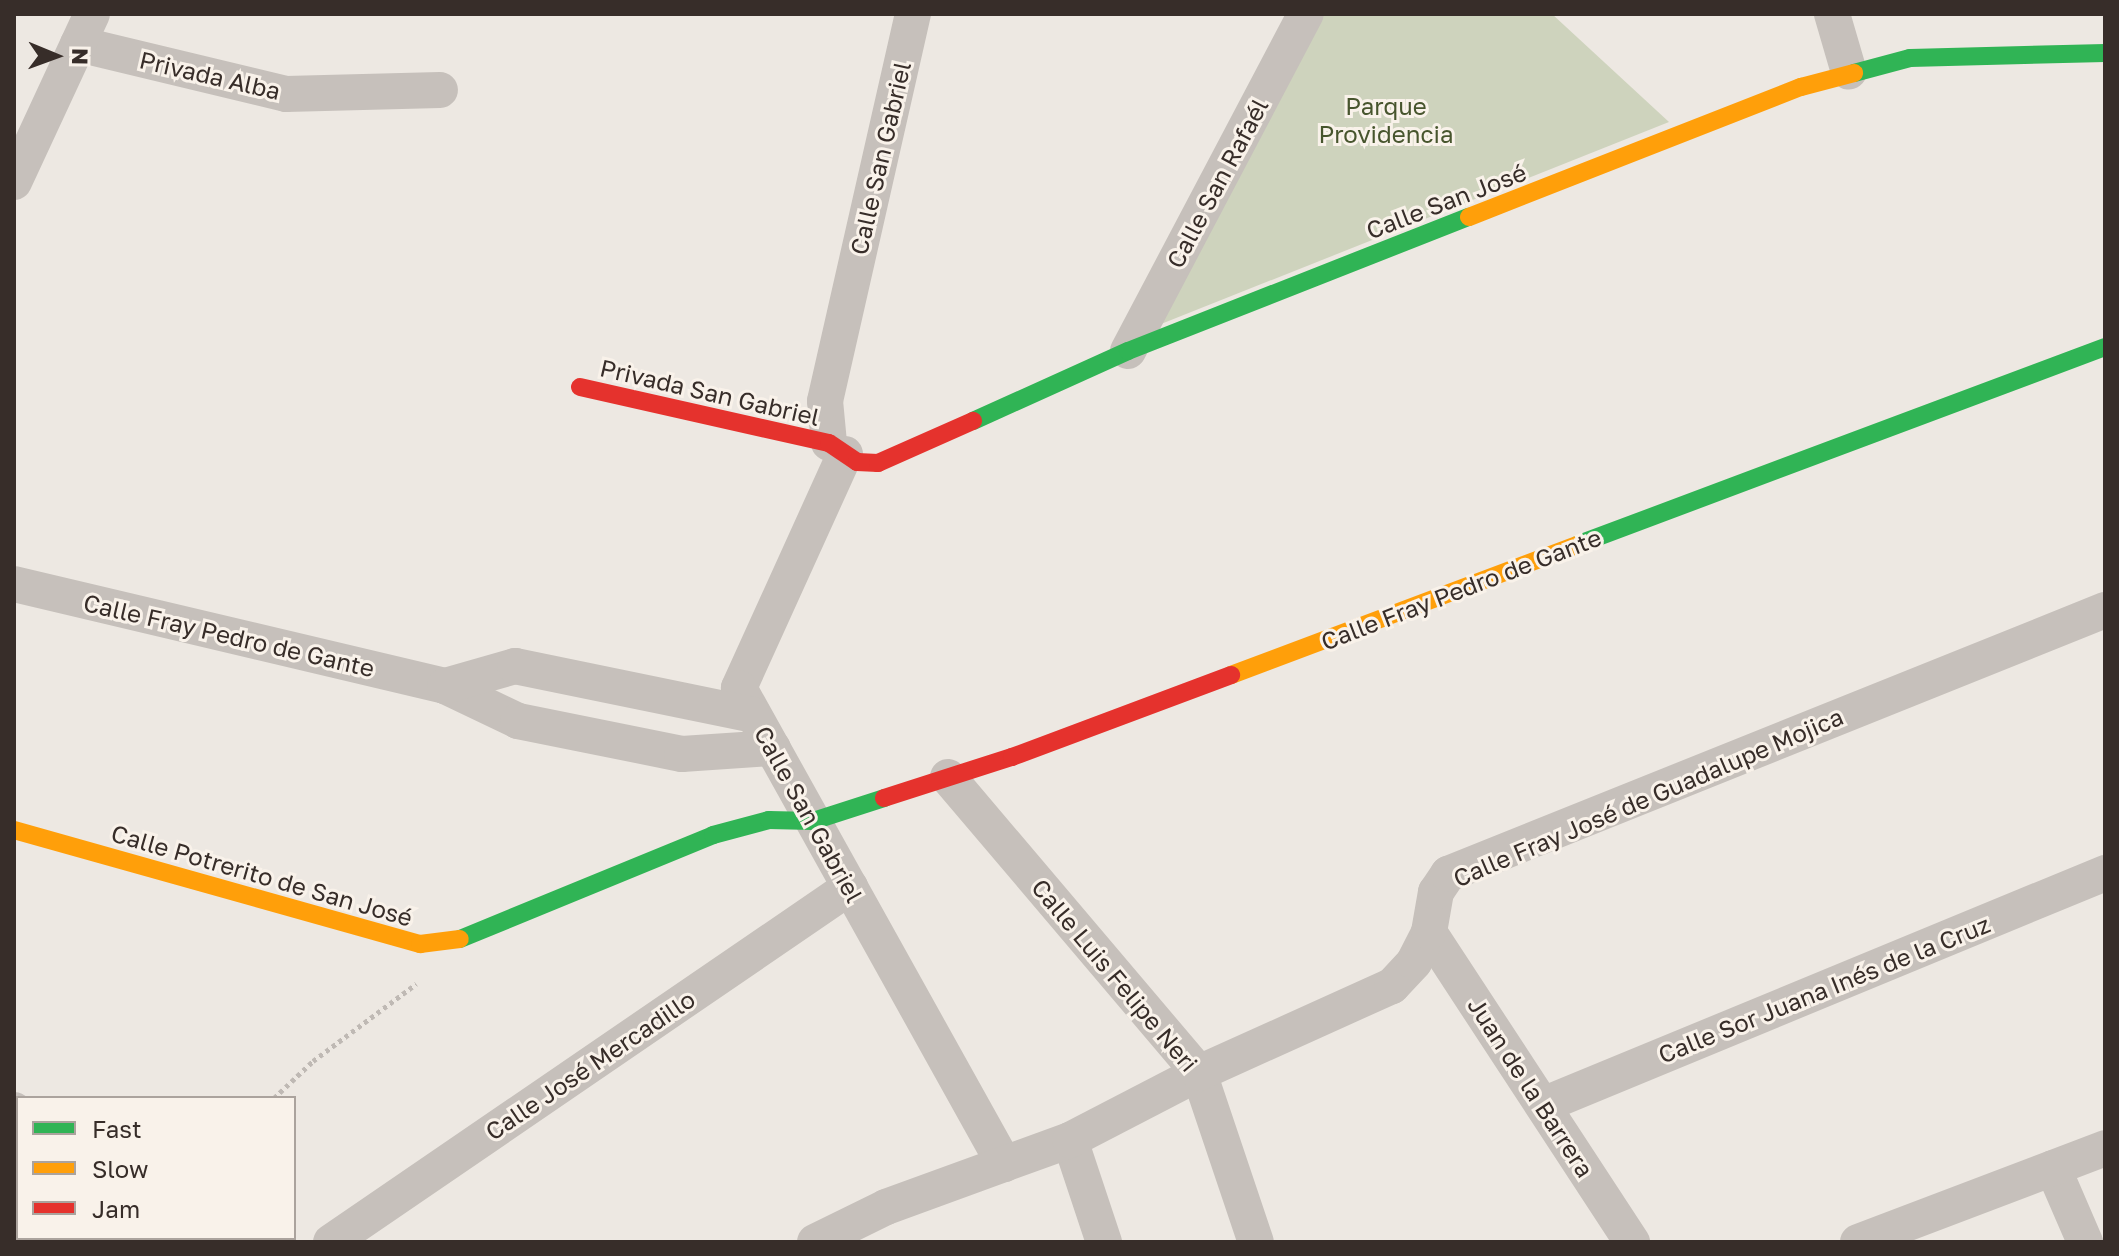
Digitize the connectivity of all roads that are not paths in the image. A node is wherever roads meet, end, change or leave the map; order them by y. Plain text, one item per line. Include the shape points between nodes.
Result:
1 (913, 14) edge
2 (1306, 14) edge
3 (1832, 14) edge
4 (85, 29) edge
5 (2105, 53) edge
6 (1849, 72) junction
7 (440, 90) dead end
8 (14, 182) edge
9 (2105, 347) edge
10 (1128, 351) junction
11 (580, 387) dead end
12 (837, 448) junction
13 (14, 584) edge
14 (2105, 610) edge
15 (445, 686) junction
16 (753, 715) junction
17 (773, 748) junction
18 (948, 777) junction
19 (813, 821) junction
20 (14, 830) edge
21 (2105, 873) edge
22 (850, 887) junction
23 (1429, 932) junction
24 (1199, 1073) junction
25 (1543, 1105) junction
26 (1070, 1140) junction
27 (2105, 1148) edge
28 (1004, 1164) junction
29 (2053, 1168) junction
30 (331, 1242) edge
31 (815, 1242) edge
32 (1104, 1242) edge
33 (1256, 1242) edge
34 (1632, 1242) edge
35 (1858, 1242) edge
36 (2085, 1242) edge

1 - 12 street, Calle San Gabriel via 825,401
2 - 10 street, Calle San Rafaél
3 - 6 street
4 - 7 street, Privada Alba via 286,94
4 - 8 street
5 - 6 street, Calle San José via 1910,58
6 - 10 street, Calle San José
9 - 18 street, Calle Fray Pedro de Gante
10 - 12 street, Calle San José via 878,463 857,462
11 - 12 street, Privada San Gabriel
12 - 16 street, Calle San Gabriel via 739,688
13 - 15 street, Calle Fray Pedro de Gante
14 - 23 street, Calle Fray José de Guadalupe Mojica via 1448,874 1436,892
15 - 16 street, Calle Fray Pedro de Gante via 515,666
15 - 17 street, Calle Fray Pedro de Gante via 518,721 682,754
16 - 17 street, Calle San Gabriel
17 - 19 street, Calle San Gabriel
18 - 19 street, Calle Fray Pedro de Gante
18 - 24 street, Calle Luis Felipe Neri
19 - 20 street, Calle Potrerito de San José via 769,820 713,835 464,939 420,944
19 - 22 street, Calle San Gabriel
21 - 25 street, Calle Sor Juana Inés de la Cruz
22 - 28 street, Calle San Gabriel
22 - 30 street, Calle José Mercadillo
23 - 24 street, Calle Fray José de Guadalupe Mojica via 1414,962 1392,986
23 - 25 street, Juan de la Barrera
24 - 26 street, Calle Fray José de Guadalupe Mojica
24 - 33 street, Calle Luis Felipe Neri
25 - 34 street, Juan de la Barrera
26 - 28 street, Calle Fray José de Guadalupe Mojica
26 - 32 street
27 - 29 street
28 - 31 street, Calle Fray José de Guadalupe Mojica via 886,1207
29 - 35 street
29 - 36 street

